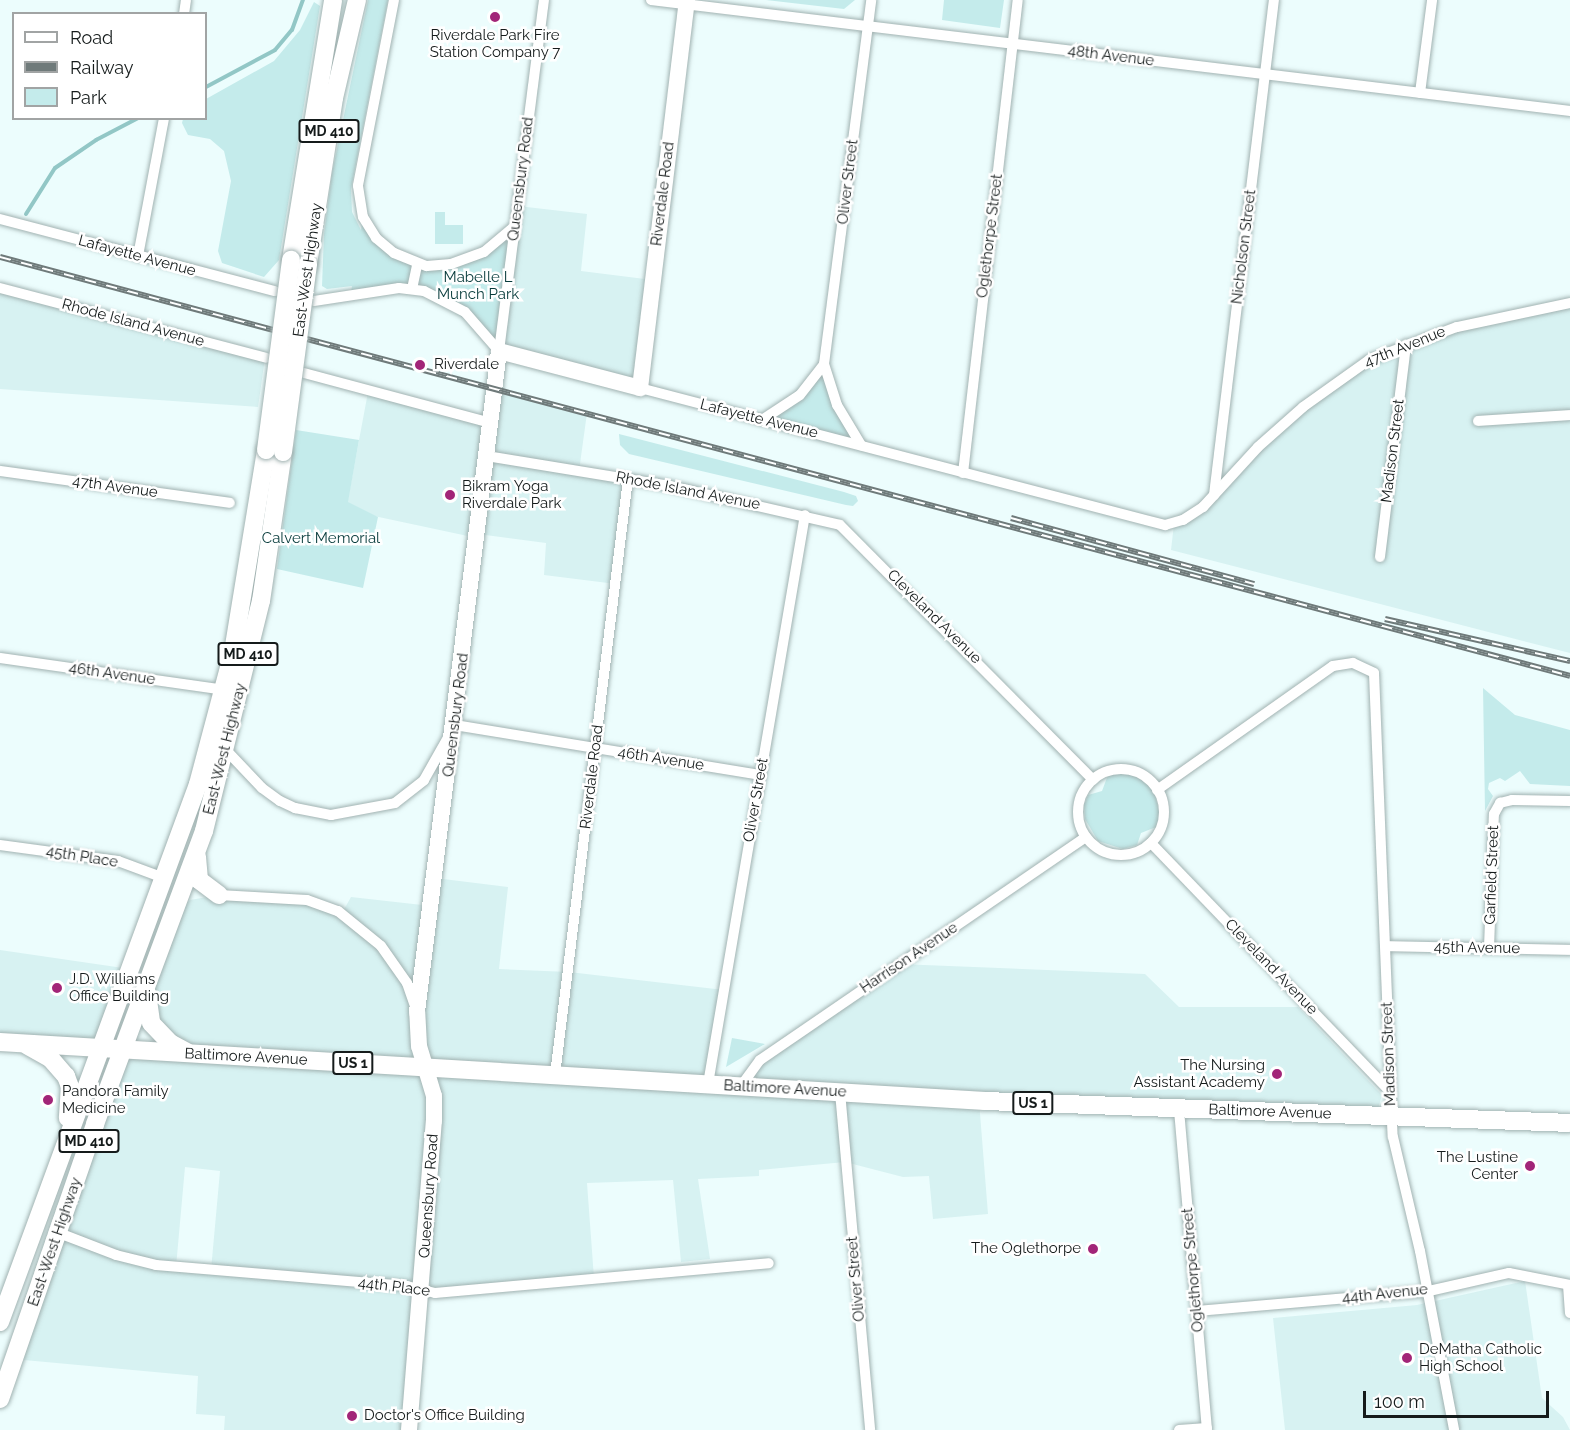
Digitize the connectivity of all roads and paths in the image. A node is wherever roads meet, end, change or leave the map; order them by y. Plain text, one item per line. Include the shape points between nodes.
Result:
1 (333, 0) edge
2 (357, 0) edge
3 (394, 0) edge
4 (543, 0) edge
5 (651, 0) edge
6 (871, 0) edge
7 (1018, 0) edge
8 (1274, 0) edge
9 (1432, 0) edge
10 (687, 2) edge
11 (867, 26) junction
12 (1013, 44) junction
13 (1265, 74) junction
14 (1420, 93) junction
15 (1570, 111) edge
16 (164, 120) edge
17 (0, 219) edge
18 (515, 226) junction
19 (138, 256) junction
20 (300, 262) junction
21 (417, 265) junction
22 (0, 288) edge
23 (412, 289) junction
24 (275, 291) dead end
25 (314, 301) dead end
26 (1570, 303) edge
27 (1406, 345) junction
28 (500, 351) junction
29 (266, 358) dead end
30 (824, 364) junction
31 (304, 373) dead end
32 (639, 388) junction
33 (1570, 415) edge
34 (762, 420) junction
35 (1478, 421) dead end
36 (490, 423) junction
37 (861, 445) junction
38 (275, 451) junction
39 (487, 456) junction
40 (0, 471) edge
41 (963, 473) junction
42 (628, 479) junction
43 (1214, 495) junction
44 (230, 503) dead end
45 (805, 515) junction
46 (1380, 556) dead end
47 (875, 557) joint
48 (0, 658) edge
49 (224, 690) junction
50 (455, 725) junction
51 (595, 748) junction
52 (226, 750) junction
53 (761, 776) junction
54 (1093, 780) junction
55 (1157, 790) junction
56 (1570, 801) edge
57 (1086, 837) junction
58 (1151, 843) junction
59 (0, 845) edge
60 (196, 852) junction
61 (161, 877) junction
62 (219, 895) junction
63 (174, 914) junction
64 (1384, 946) junction
65 (1489, 948) junction
66 (1570, 950) edge
67 (148, 982) junction
68 (417, 1012) junction
69 (0, 1042) edge
70 (23, 1044) junction
71 (101, 1048) junction
72 (121, 1049) junction
73 (189, 1053) junction
74 (422, 1067) junction
75 (555, 1075) junction
76 (708, 1084) junction
77 (741, 1086) junction
78 (1390, 1091) junction
79 (840, 1092) junction
80 (1179, 1110) junction
81 (1392, 1116) junction
82 (1570, 1123) edge
83 (66, 1140) junction
84 (59, 1233) junction
85 (769, 1263) dead end
86 (1569, 1285) edge
87 (422, 1289) junction
88 (1428, 1291) junction
89 (1197, 1311) junction
90 (1570, 1313) edge
91 (0, 1322) edge
92 (0, 1400) edge
93 (1207, 1429) edge
94 (409, 1430) edge
95 (870, 1430) edge
96 (1179, 1430) edge
97 (1454, 1430) edge

1 - 20 main road, East-West Highway / MD 410
2 - 20 main road, East-West Highway / MD 410
3 - 21 street via 357,196 369,228 394,253
4 - 18 street, Queensbury Road
5 - 10 street, 48th Avenue
6 - 11 street, Oliver Street
7 - 12 street, Oglethorpe Street
8 - 13 street, Nicholson Street
9 - 14 street
10 - 11 street, 48th Avenue
10 - 32 street, Riverdale Road
11 - 12 street, 48th Avenue
11 - 30 street, Oliver Street
12 - 13 street, 48th Avenue
12 - 41 street, Oglethorpe Street
13 - 14 street, 48th Avenue
13 - 43 street, Nicholson Street
14 - 15 street, 48th Avenue
16 - 19 street
17 - 19 street, Lafayette Avenue
18 - 21 street via 500,242 466,260 438,266
18 - 28 street, Queensbury Road
19 - 24 street, Lafayette Avenue
20 - 38 main road, East-West Highway / MD 410, bridge
21 - 23 street
22 - 29 street, Rhode Island Avenue
23 - 25 street
23 - 28 street via 434,294 465,312
26 - 27 street, 47th Avenue via 1457,327
27 - 43 street, 47th Avenue via 1369,360 1332,384 1258,447
27 - 46 street, Madison Street
28 - 32 street, Lafayette Avenue
28 - 36 street, Queensbury Road
30 - 34 street via 800,395
30 - 37 street, Oliver Street via 837,405
31 - 36 street
32 - 34 street, Lafayette Avenue
33 - 35 street
34 - 37 street, Lafayette Avenue
36 - 39 street, Queensbury Road
37 - 41 street, Lafayette Avenue
38 - 49 main road, East-West Highway / MD 410
38 - 52 main road, East-West Highway / MD 410 via 261,601
39 - 42 street, Rhode Island Avenue
39 - 50 street, Queensbury Road
40 - 44 street, 47th Avenue
41 - 43 street, Lafayette Avenue via 1165,525 1193,514
42 - 45 street, Rhode Island Avenue
42 - 51 street, Riverdale Road
45 - 47 street, Rhode Island Avenue via 840,525
45 - 53 street, Oliver Street
47 - 54 street, Cleveland Avenue
48 - 49 street, 46th Avenue
49 - 61 main road, East-West Highway / MD 410 via 198,784
50 - 51 street, 46th Avenue
50 - 52 street via 446,748 419,785 395,803 349,814 318,814 280,801
50 - 68 street, Queensbury Road
51 - 53 street, 46th Avenue
51 - 75 street, Riverdale Road
52 - 60 main road, East-West Highway / MD 410
53 - 76 street, Oliver Street
54 - 55 street via 1107,772 1127,770 1146,778
54 - 57 street via 1082,794 1078,811
55 - 58 street via 1163,817
55 - 64 street, Madison Street via 1333,666 1353,663 1374,673
56 - 65 street, Garfield Street via 1500,803 1494,814
57 - 58 street via 1104,852 1116,855 1132,854
57 - 77 street, Harrison Avenue via 765,1057 752,1067
58 - 78 street, Cleveland Avenue
59 - 61 street, 45th Place via 118,861
60 - 62 main road via 199,880
60 - 63 main road, East-West Highway / MD 410
61 - 71 main road, East-West Highway / MD 410
62 - 63 main road via 190,900
62 - 68 street via 307,900 345,915 366,930 395,964
63 - 67 main road, East-West Highway / MD 410
64 - 65 street, 45th Avenue
64 - 78 street, Madison Street
65 - 66 street, 45th Avenue
67 - 72 main road, East-West Highway / MD 410
67 - 73 main road via 146,1002 151,1023 170,1043
68 - 74 street, Queensbury Road
69 - 70 main road, Baltimore Avenue / US 1
70 - 71 main road, Baltimore Avenue / US 1
70 - 83 main road via 51,1059 66,1076 70,1099
71 - 72 main road, Baltimore Avenue / US 1
71 - 83 main road, East-West Highway / MD 410
72 - 73 main road, Baltimore Avenue / US 1
72 - 84 main road, East-West Highway / MD 410
73 - 74 main road, Baltimore Avenue / US 1
74 - 75 main road, Baltimore Avenue / US 1
74 - 87 street, Queensbury Road via 435,1108
75 - 76 main road, Baltimore Avenue / US 1
76 - 77 main road, Baltimore Avenue / US 1
77 - 79 main road, Baltimore Avenue / US 1
78 - 81 street, Madison Street
79 - 80 main road, Baltimore Avenue / US 1
79 - 95 street, Oliver Street
80 - 81 main road, Baltimore Avenue / US 1
80 - 89 street, Oglethorpe Street
81 - 82 main road, Baltimore Avenue / US 1
81 - 88 street, Madison Street
83 - 91 main road, East-West Highway / MD 410
84 - 87 street, 44th Place via 106,1252 156,1265
84 - 92 main road, East-West Highway / MD 410
85 - 87 street, 44th Place via 435,1293
86 - 88 street, 44th Avenue via 1509,1273
86 - 90 street
87 - 94 street, Queensbury Road
88 - 89 street, 44th Avenue
88 - 97 street, Madison Street
89 - 93 street, Oglethorpe Street
93 - 96 street

